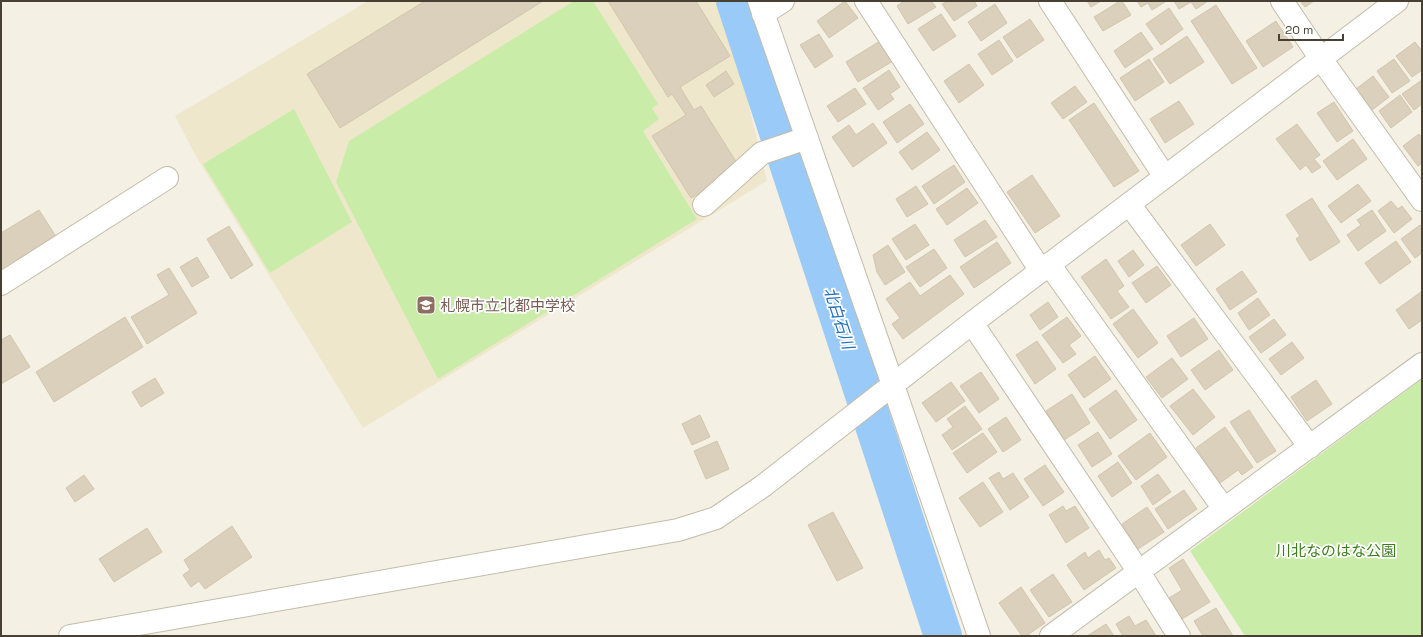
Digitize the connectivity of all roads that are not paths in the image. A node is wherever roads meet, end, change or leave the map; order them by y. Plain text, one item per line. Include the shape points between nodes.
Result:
1 (783, 1) edge
2 (866, 1) edge
3 (1050, 1) edge
4 (1282, 1) edge
5 (1397, 1) edge
6 (761, 7) edge
7 (1321, 59) junction
8 (799, 141) junction
9 (1165, 177) junction
10 (167, 178) dead end
11 (1422, 200) edge
12 (1129, 204) junction
13 (704, 206) dead end
14 (1045, 268) junction
15 (1, 284) edge
16 (972, 323) junction
17 (1422, 364) edge
18 (885, 391) junction
19 (1310, 447) junction
20 (1224, 509) junction
21 (1139, 572) junction
22 (1058, 634) edge
23 (70, 636) edge
24 (979, 636) edge
25 (1179, 636) edge

1 - 6 street
2 - 14 street
3 - 9 street
4 - 7 street
5 - 7 street
6 - 8 street
7 - 9 street
7 - 11 street
8 - 13 street via 762,153
8 - 18 street
9 - 12 street
10 - 15 street
12 - 14 street
12 - 19 street
14 - 16 street
14 - 20 street
16 - 18 street
16 - 21 street
17 - 19 street
18 - 23 street via 763,486 716,518 678,530
18 - 24 street
19 - 20 street
20 - 21 street
21 - 22 street
21 - 25 street

